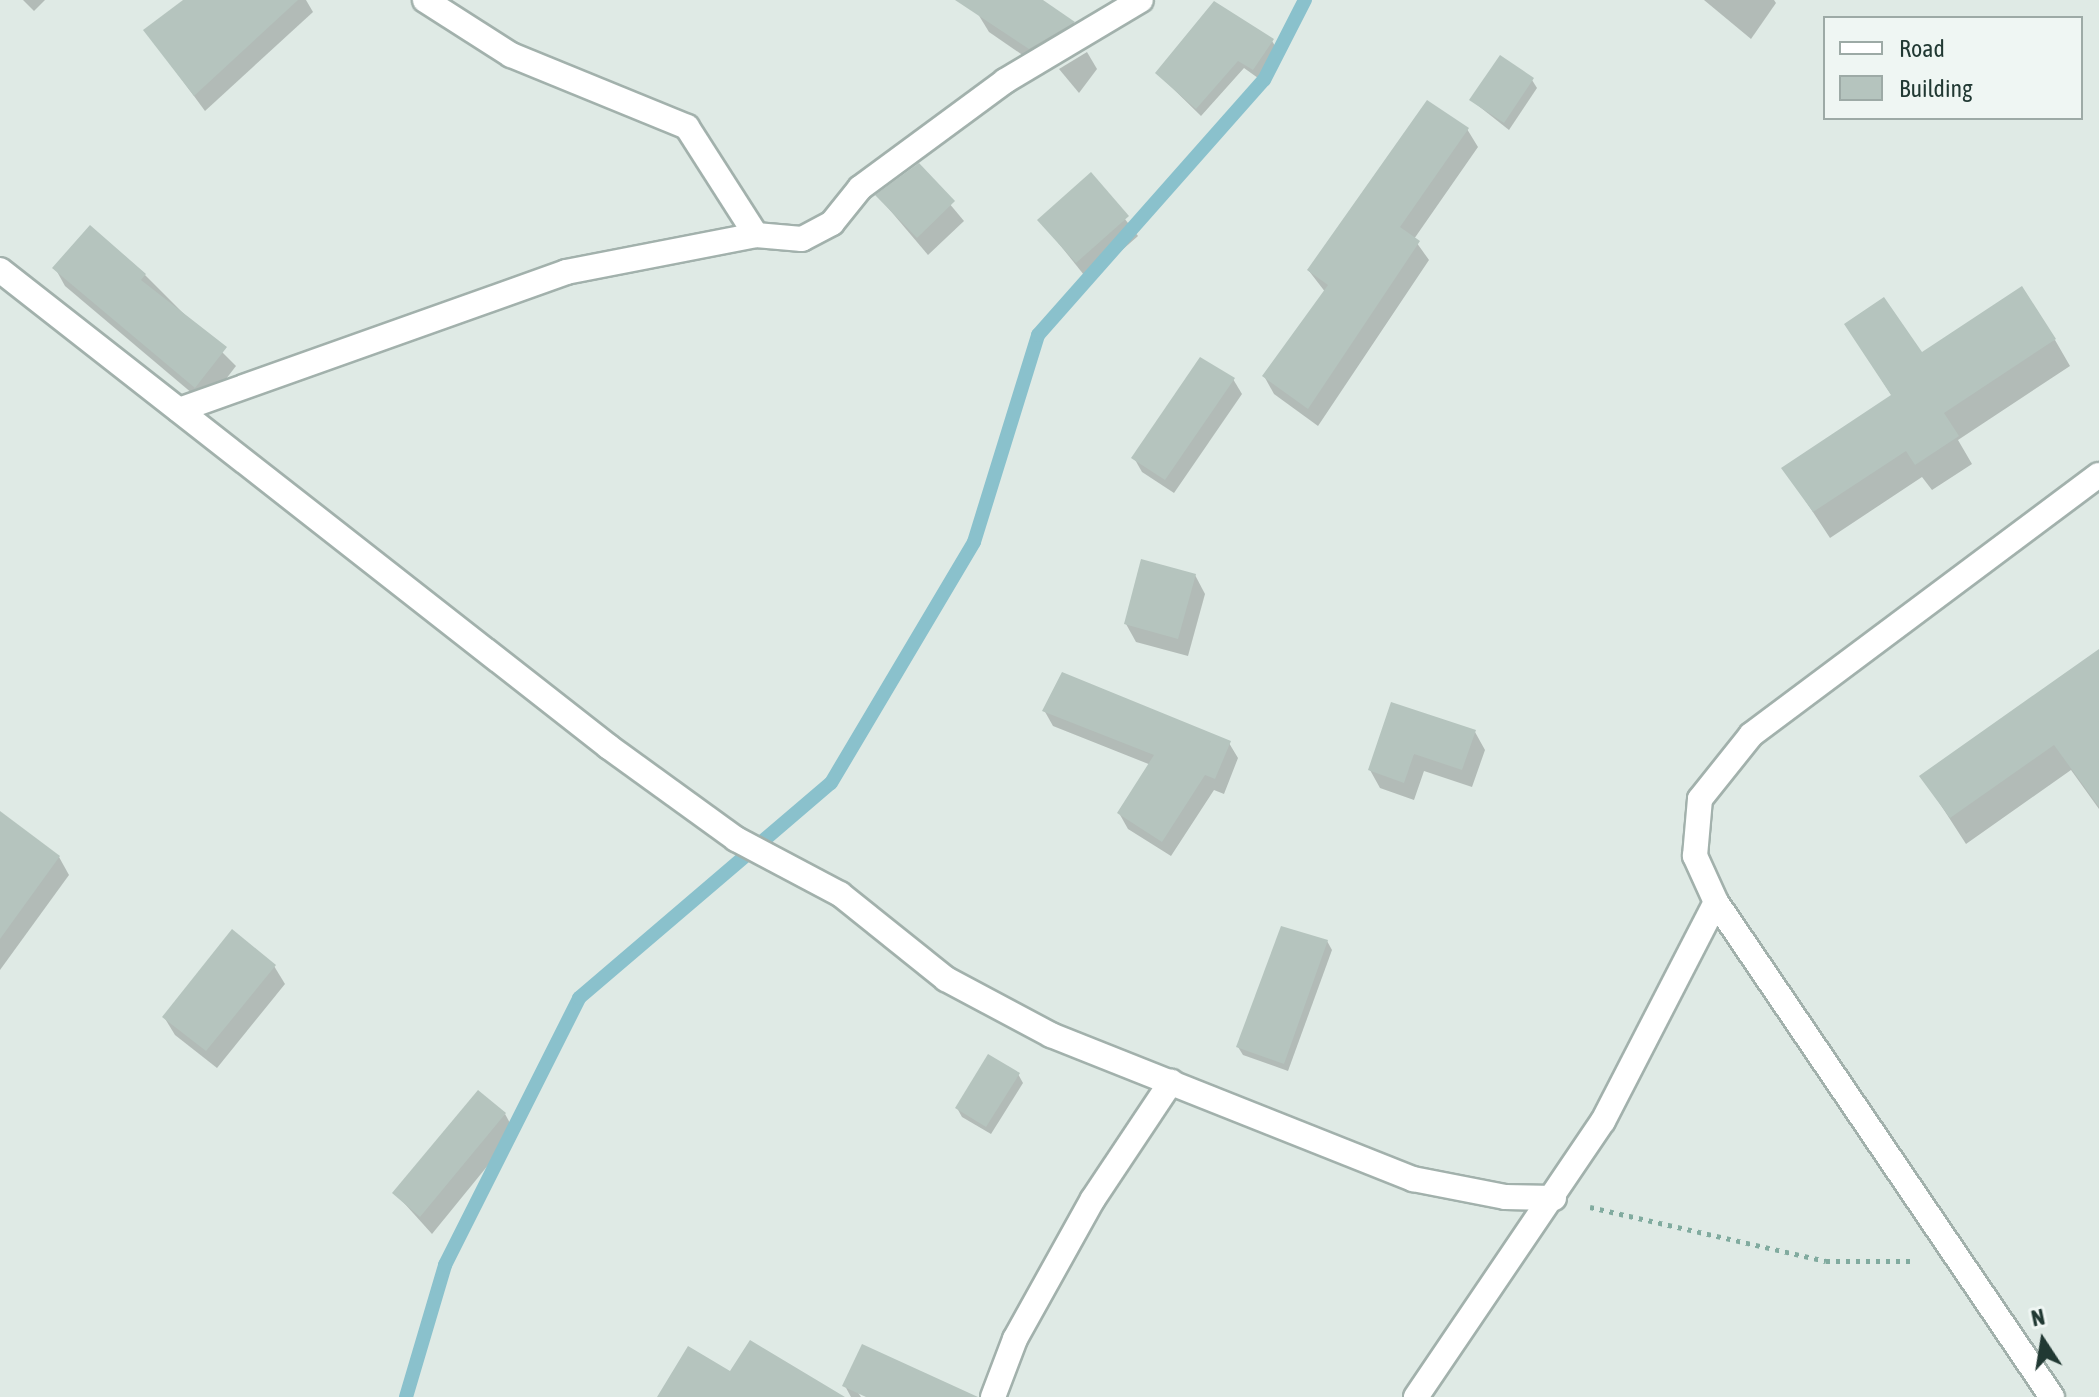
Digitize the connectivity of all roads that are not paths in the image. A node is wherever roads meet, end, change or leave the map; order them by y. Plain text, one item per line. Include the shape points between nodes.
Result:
1 (425, 0) edge
2 (1141, 0) edge
3 (756, 235) junction
4 (0, 270) edge
5 (179, 410) junction
6 (2099, 475) edge
7 (1716, 902) junction
8 (1171, 1082) junction
9 (1554, 1198) junction
10 (993, 1397) edge
11 (1416, 1397) edge
12 (2052, 1397) edge

1 - 3 street via 511,55 687,127
2 - 3 street via 1005,81 860,188 832,223 802,239
3 - 5 street via 566,272
4 - 5 street
5 - 8 street via 736,839 840,894 946,979 1051,1035
6 - 7 street via 1751,735 1700,799 1695,856
7 - 9 street via 1603,1121
7 - 12 street
8 - 9 street via 1413,1179 1505,1197
8 - 10 street via 1093,1199 1015,1339
9 - 11 street

